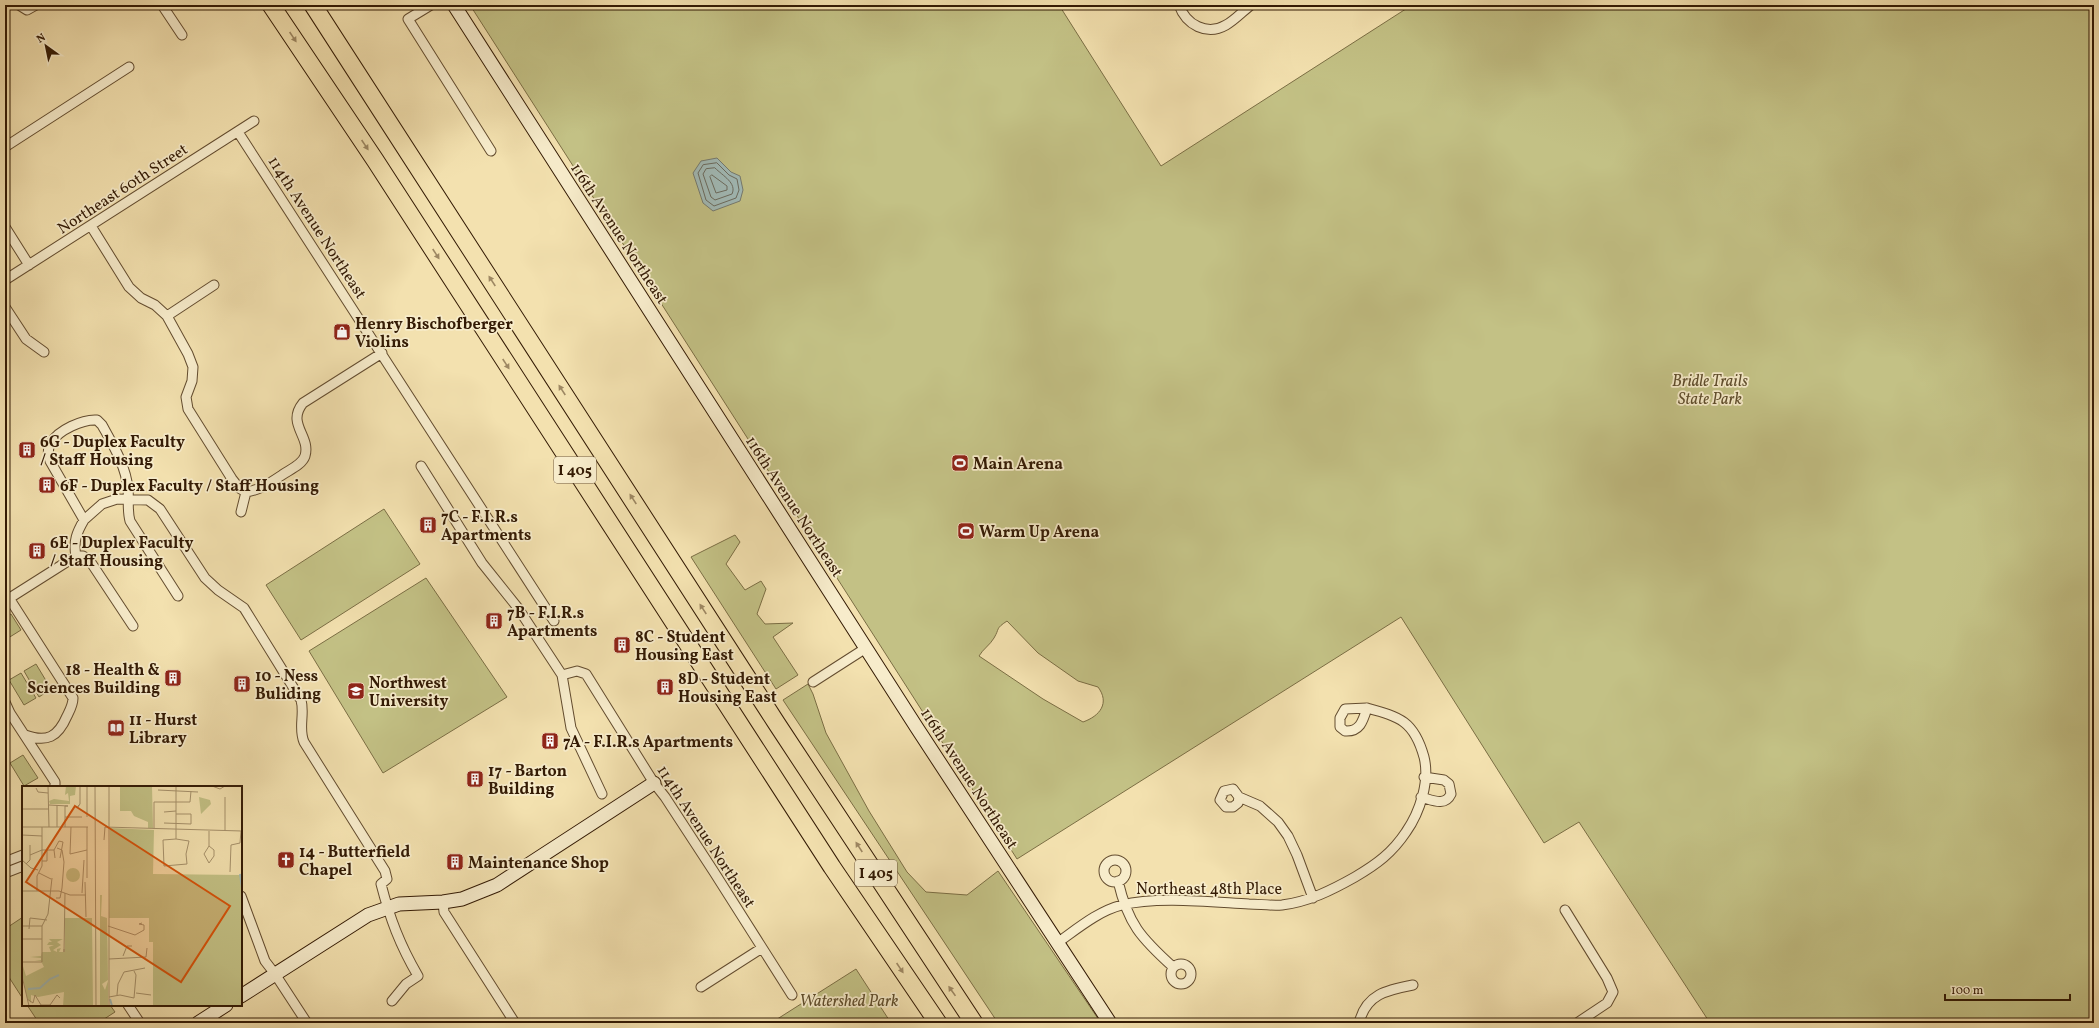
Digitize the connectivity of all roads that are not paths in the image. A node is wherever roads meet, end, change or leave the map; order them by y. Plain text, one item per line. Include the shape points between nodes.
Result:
1 (19, 5) edge
2 (36, 5) edge
3 (162, 5) edge
4 (271, 5) edge
5 (313, 5) edge
6 (431, 5) edge
7 (454, 5) edge
8 (1179, 5) edge
9 (1251, 5) edge
10 (182, 35) dead end
11 (129, 67) dead end
12 (254, 121) dead end
13 (238, 132) junction
14 (5, 147) edge
15 (491, 150) dead end
16 (91, 226) junction
17 (5, 227) edge
18 (29, 265) junction
19 (5, 280) edge
20 (214, 285) dead end
21 (5, 307) edge
22 (167, 316) junction
23 (44, 352) dead end
24 (382, 353) junction
25 (421, 466) dead end
26 (246, 492) junction
27 (128, 498) junction
28 (241, 512) dead end
29 (84, 520) junction
30 (76, 556) junction
31 (178, 596) dead end
32 (7, 600) edge
33 (554, 621) dead end
34 (133, 626) dead end
35 (866, 648) junction
36 (562, 676) junction
37 (813, 682) dead end
38 (5, 702) edge
39 (1367, 708) dead end
40 (25, 735) junction
41 (1424, 777) junction
42 (654, 783) junction
43 (55, 786) edge
44 (602, 794) dead end
45 (1239, 797) dead end
46 (1421, 798) junction
47 (22, 854) edge
48 (5, 862) edge
49 (22, 866) edge
50 (5, 873) edge
51 (1118, 881) dead end
52 (1314, 898) junction
53 (242, 899) edge
54 (442, 902) junction
55 (1123, 904) junction
56 (387, 907) junction
57 (1564, 910) dead end
58 (1057, 942) junction
59 (762, 948) junction
60 (1173, 967) dead end
61 (275, 974) junction
62 (1413, 985) dead end
63 (701, 987) dead end
64 (242, 995) edge
65 (792, 995) dead end
66 (392, 1001) dead end
67 (129, 1006) edge
68 (224, 1006) edge
69 (140, 1023) edge
70 (198, 1023) edge
71 (307, 1023) edge
72 (514, 1023) edge
73 (938, 1023) edge
74 (974, 1023) edge
75 (1110, 1023) edge
76 (1360, 1023) edge
77 (1577, 1023) edge

1 - 2 street via 26,10
3 - 10 street
4 -> 73 highway, I 405 via 375,160 832,867
74 -> 5 highway, I 405
6 - 15 street via 408,19
7 - 35 street, 116th Avenue Northeast
8 - 9 street via 1188,21 1205,30 1226,25
11 - 14 street
12 - 13 street, Northeast 60th Street
13 - 16 street, Northeast 60th Street
13 - 24 street, 114th Avenue Northeast
16 - 18 street, Northeast 60th Street
16 - 22 street via 129,287
17 - 18 street
18 - 19 street, Northeast 60th Street
20 - 22 street
21 - 23 street via 26,339
22 - 26 street via 193,367 192,381 186,397 188,409 232,479
24 - 26 street via 303,403 296,419 305,446 305,456 299,464 258,490
24 - 33 street, 114th Avenue Northeast
25 - 36 street via 482,563 518,608
26 - 28 street
27 - 29 street via 102,504
27 - 29 street via 125,472 102,425 97,420 90,420 68,429 51,443 48,452 50,461
27 - 31 street via 127,512 130,521
27 - 56 street via 148,500 160,509 205,578 244,608 301,700 304,711 301,736 304,742 386,871 387,879 381,884
29 - 30 street via 74,543
30 - 32 street
30 - 34 street via 83,556 90,561
32 - 40 street via 73,698 73,704 58,732 46,739
35 - 37 street
35 - 58 street, 116th Avenue Northeast
36 - 42 street, 114th Avenue Northeast via 576,670 586,674
36 - 44 street via 571,728
38 - 40 street
39 - 41 street via 1396,716 1416,732 1424,760
40 - 43 street via 55,782
41 - 46 street, Northeast 48th Place via 1425,787
41 - 46 street via 1444,780 1449,784 1451,794 1447,800 1440,802
42 - 54 street via 497,885 462,900
42 - 59 street, 114th Avenue Northeast via 666,797
45 - 52 street via 1260,806 1278,822 1297,855
46 - 52 street, Northeast 48th Place via 1410,825 1395,848 1374,865
47 - 48 street
49 - 50 street
51 - 55 street
52 - 55 street, Northeast 48th Place via 1281,905 1176,901
53 - 61 street via 264,962
54 - 56 street
54 - 72 street via 444,912
55 - 58 street, Northeast 48th Place via 1107,909
55 - 60 street via 1143,939
56 - 61 street via 368,915
56 - 66 street via 401,947 418,976 406,984
57 - 77 street via 1611,986 1612,995 1607,1003
58 - 75 street, 116th Avenue Northeast
59 - 63 street
59 - 65 street, 114th Avenue Northeast
61 - 64 street
61 - 71 street
62 - 76 street via 1393,989 1371,1000 1362,1014
67 - 69 street
68 - 70 street

